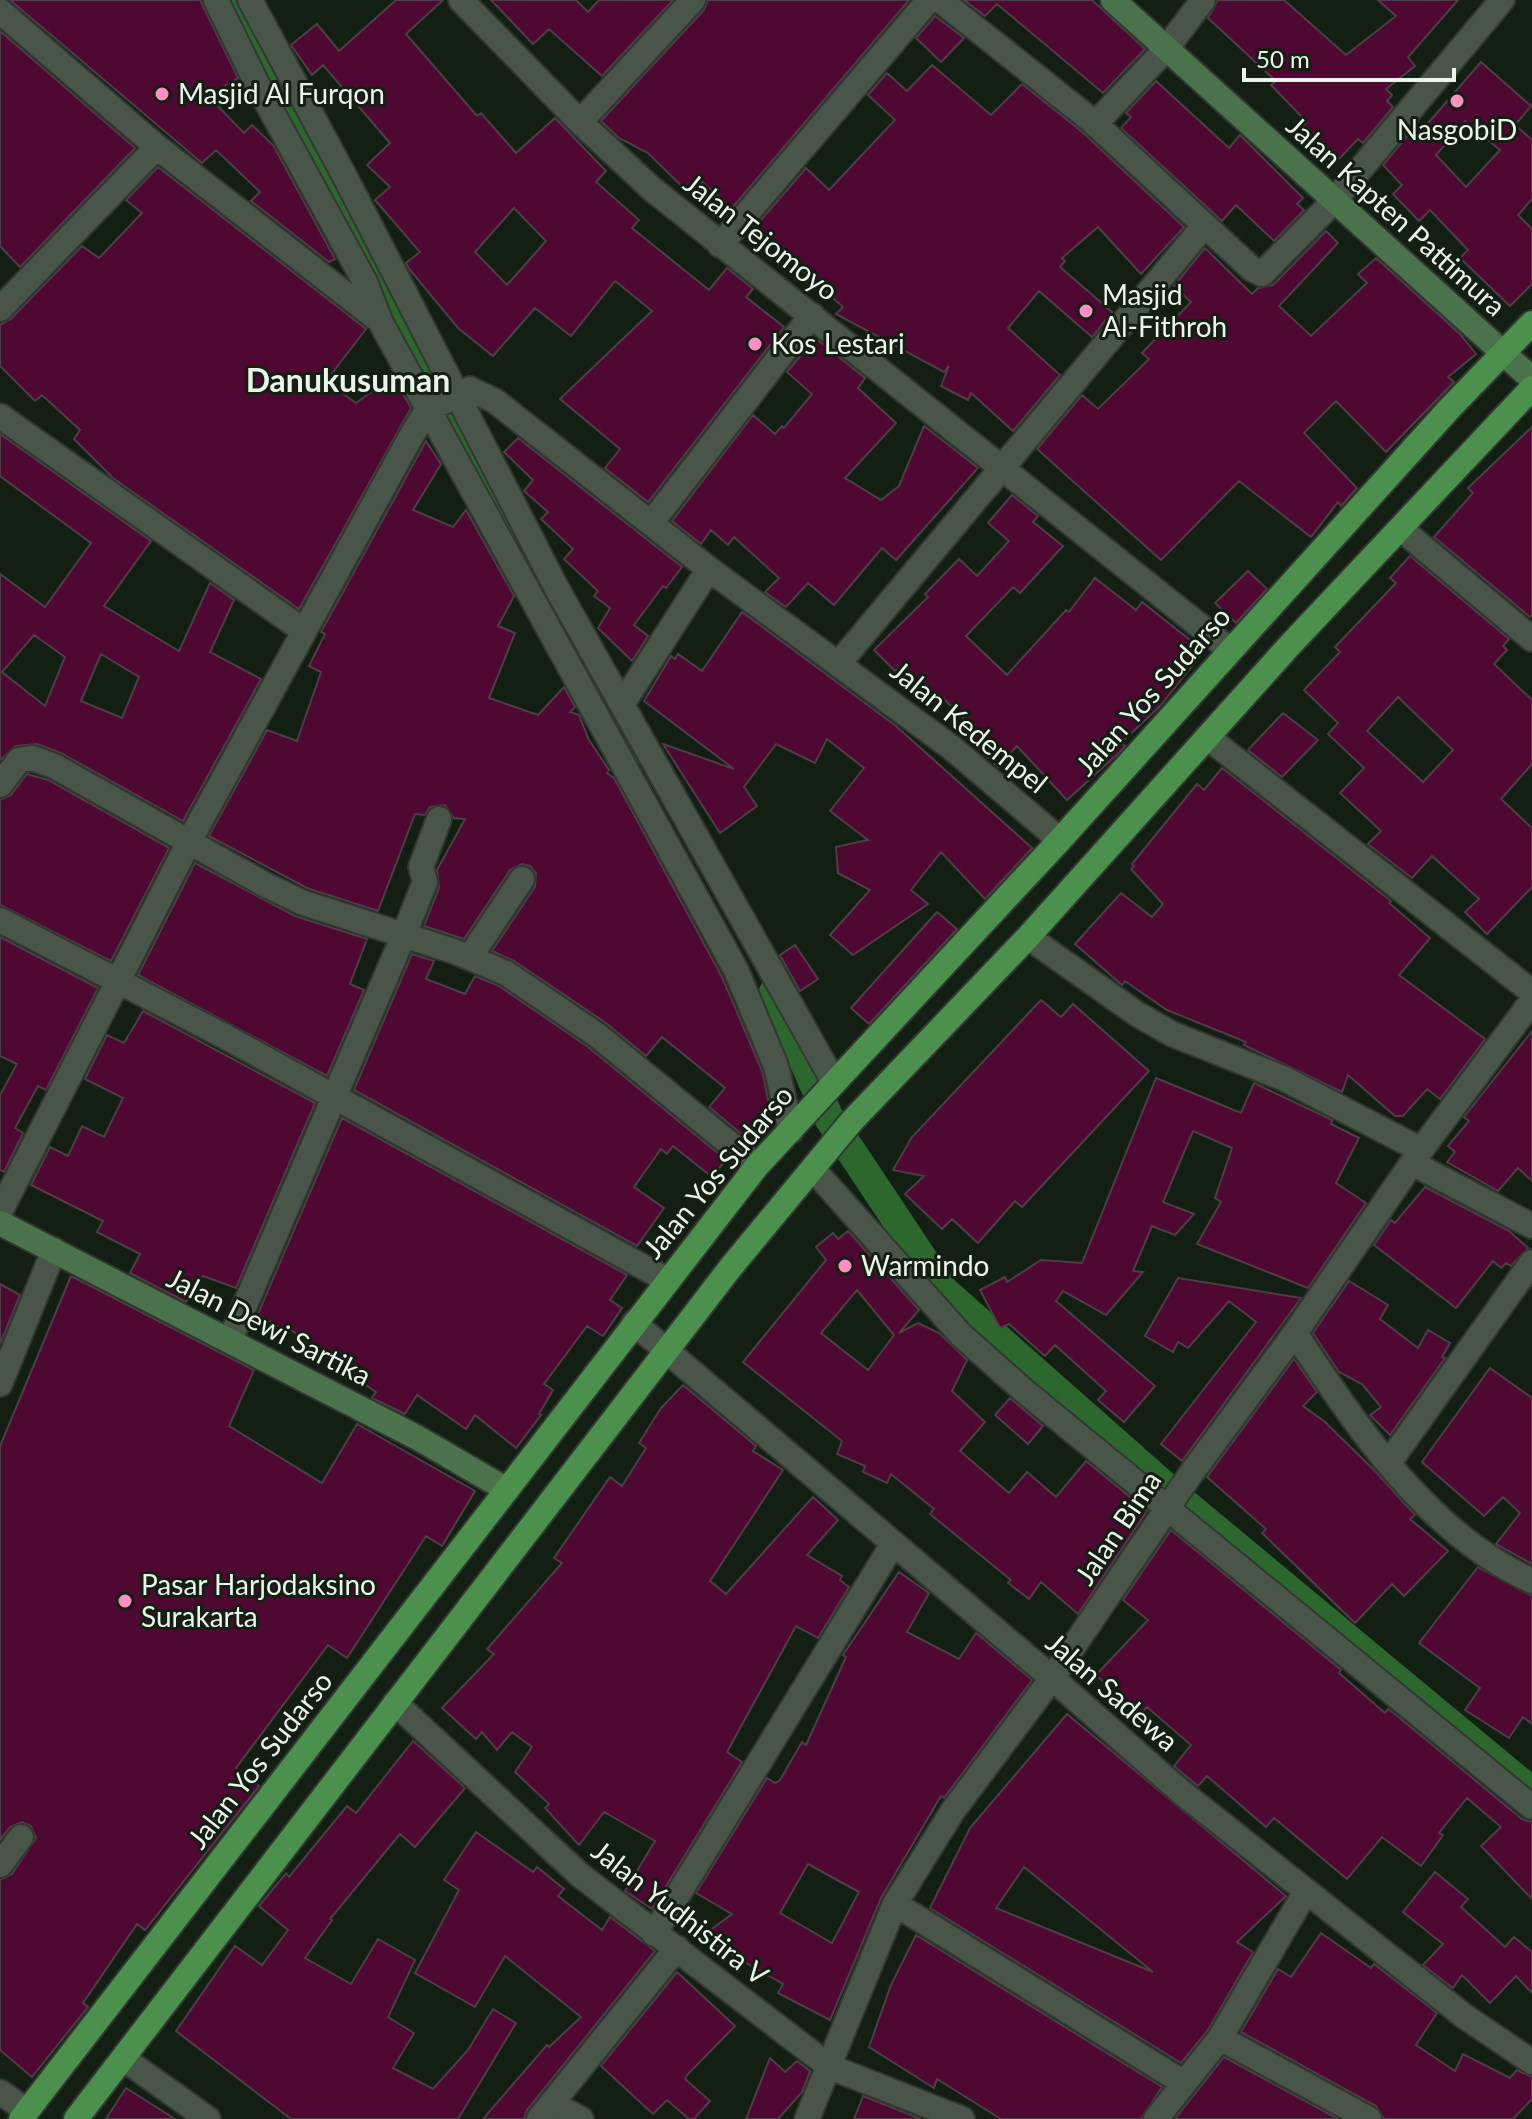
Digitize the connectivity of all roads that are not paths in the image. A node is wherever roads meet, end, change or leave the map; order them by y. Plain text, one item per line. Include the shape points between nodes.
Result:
1 (216, 0) edge
2 (250, 0) edge
3 (461, 0) edge
4 (693, 0) edge
5 (929, 0) edge
6 (940, 0) edge
7 (1113, 0) edge
8 (1203, 0) edge
9 (1502, 0) edge
10 (0, 11) edge
11 (1166, 49) junction
12 (580, 122) junction
13 (1095, 124) junction
14 (157, 147) junction
15 (1333, 202) junction
16 (1204, 226) junction
17 (720, 245) junction
18 (0, 309) edge
19 (812, 315) junction
20 (381, 323) junction
21 (1532, 323) edge
22 (1503, 353) junction
23 (1532, 379) edge
24 (1532, 388) edge
25 (443, 402) junction
26 (0, 416) edge
27 (1002, 465) junction
28 (652, 522) junction
29 (1401, 529) junction
30 (709, 569) junction
31 (304, 631) junction
32 (1531, 636) edge
33 (1230, 650) junction
34 (840, 662) junction
35 (623, 703) junction
36 (1207, 737) junction
37 (0, 785) edge
38 (439, 819) dead end
39 (190, 840) junction
40 (1060, 840) junction
41 (522, 879) dead end
42 (0, 920) edge
43 (403, 937) junction
44 (1028, 937) junction
45 (470, 957) junction
46 (117, 979) junction
47 (1532, 992) edge
48 (1532, 1001) edge
49 (832, 1084) junction
50 (337, 1098) junction
51 (794, 1128) junction
52 (1416, 1156) junction
53 (820, 1160) junction
54 (757, 1166) junction
55 (0, 1212) edge
56 (0, 1223) edge
57 (1532, 1226) edge
58 (54, 1250) junction
59 (1532, 1262) edge
60 (667, 1280) junction
61 (634, 1323) junction
62 (1295, 1333) junction
63 (230, 1340) junction
64 (667, 1350) junction
65 (0, 1384) edge
66 (1390, 1461) junction
67 (507, 1490) junction
68 (1175, 1498) junction
69 (893, 1544) junction
70 (1532, 1581) edge
71 (1052, 1678) junction
72 (395, 1703) junction
73 (1532, 1807) edge
74 (21, 1837) dead end
75 (0, 1865) edge
76 (1305, 1893) junction
77 (194, 1894) junction
78 (895, 1904) junction
79 (227, 1921) junction
80 (654, 1934) junction
81 (677, 1948) junction
82 (1220, 2038) junction
83 (124, 2059) junction
84 (1532, 2062) edge
85 (830, 2067) junction
86 (1184, 2083) junction
87 (0, 2092) edge
88 (546, 2111) edge
89 (24, 2115) edge
90 (76, 2119) edge
91 (208, 2119) edge
92 (581, 2119) edge
93 (807, 2119) edge
94 (962, 2119) edge
95 (1156, 2119) edge
96 (1369, 2119) edge

1 - 20 street via 365,282
2 - 25 street
3 - 12 street, Jalan Tejomoyo
4 - 12 street
5 - 17 street
6 - 13 street
7 - 11 main road, Jalan Kapten Pattimura
8 - 11 street
9 - 15 street
10 - 14 street
11 - 13 street
11 - 15 main road, Jalan Kapten Pattimura
12 - 17 street, Jalan Tejomoyo
13 - 16 street
14 - 18 street
14 - 20 street
15 - 16 street via 1262,274
15 - 22 main road, Jalan Kapten Pattimura
16 - 27 street
17 - 19 street, Jalan Tejomoyo
19 - 27 street, Jalan Tejomoyo
19 - 28 street
20 - 25 street
21 - 22 main road, Jalan Yos Sudarso
22 - 23 main road, Jalan Kapten Pattimura
22 - 33 main road, Jalan Yos Sudarso
24 - 29 main road
25 - 28 street, Jalan Kedempel via 479,390
25 - 31 street
25 - 35 street
25 - 51 street via 736,970 776,1066
26 - 31 street
27 - 33 street, Jalan Tejomoyo
27 - 34 street
28 - 30 street, Jalan Kedempel
29 - 32 street
29 - 36 main road
30 - 34 street, Jalan Kedempel
30 - 35 street
31 - 39 street
33 - 40 main road, Jalan Yos Sudarso
34 - 40 street, Jalan Kedempel
35 - 49 street
36 - 44 main road
36 - 47 street
37 - 39 street via 19,760 32,758
38 - 43 street via 421,867 425,882
39 - 43 street via 301,902
39 - 46 street
40 - 49 main road, Jalan Yos Sudarso
41 - 45 street
42 - 46 street
43 - 45 street
43 - 50 street
44 - 52 street via 1172,1034 1285,1079
44 - 53 main road
45 - 54 street via 506,973 597,1035
46 - 50 street
46 - 55 street
48 - 52 street, Jalan Bima
49 - 51 main road, Jalan Yos Sudarso
50 - 60 street
50 - 63 street
51 - 54 main road, Jalan Yos Sudarso
52 - 57 street
52 - 62 street, Jalan Bima
53 - 64 main road
53 - 68 street via 961,1335 1071,1431
54 - 60 main road, Jalan Yos Sudarso
56 - 58 main road, Jalan Dewi Sartika
58 - 63 main road, Jalan Dewi Sartika
58 - 65 street
59 - 66 street
60 - 61 main road, Jalan Yos Sudarso
61 - 64 street, Jalan Sadewa
61 - 67 main road, Jalan Yos Sudarso
62 - 66 street via 1338,1398
62 - 68 street, Jalan Bima
63 - 67 main road, Jalan Dewi Sartika
64 - 69 street, Jalan Sadewa
64 - 72 main road
66 - 70 street via 1455,1534
67 - 77 main road, Jalan Yos Sudarso
68 - 71 street, Jalan Bima
68 - 73 street
69 - 71 street, Jalan Sadewa
69 - 80 street
71 - 76 street, Jalan Sadewa
71 - 78 street, Jalan Bima via 952,1812
72 - 79 main road
72 - 80 street, Jalan Yudhistira V via 580,1875
74 - 75 street
76 - 82 street
76 - 84 street, Jalan Sadewa
77 - 79 main road
77 - 89 main road, Jalan Yos Sudarso
78 - 85 street, Jalan Bima
78 - 86 street
79 - 83 main road
80 - 81 street, Jalan Yudhistira V
81 - 85 street, Jalan Yudhistira V
81 - 88 street
82 - 86 street
82 - 96 street
83 - 90 main road
83 - 91 street
85 - 93 street, Jalan Bima
85 - 94 street, Jalan Yudhistira V
86 - 95 street
87 - 89 street
88 - 92 street

